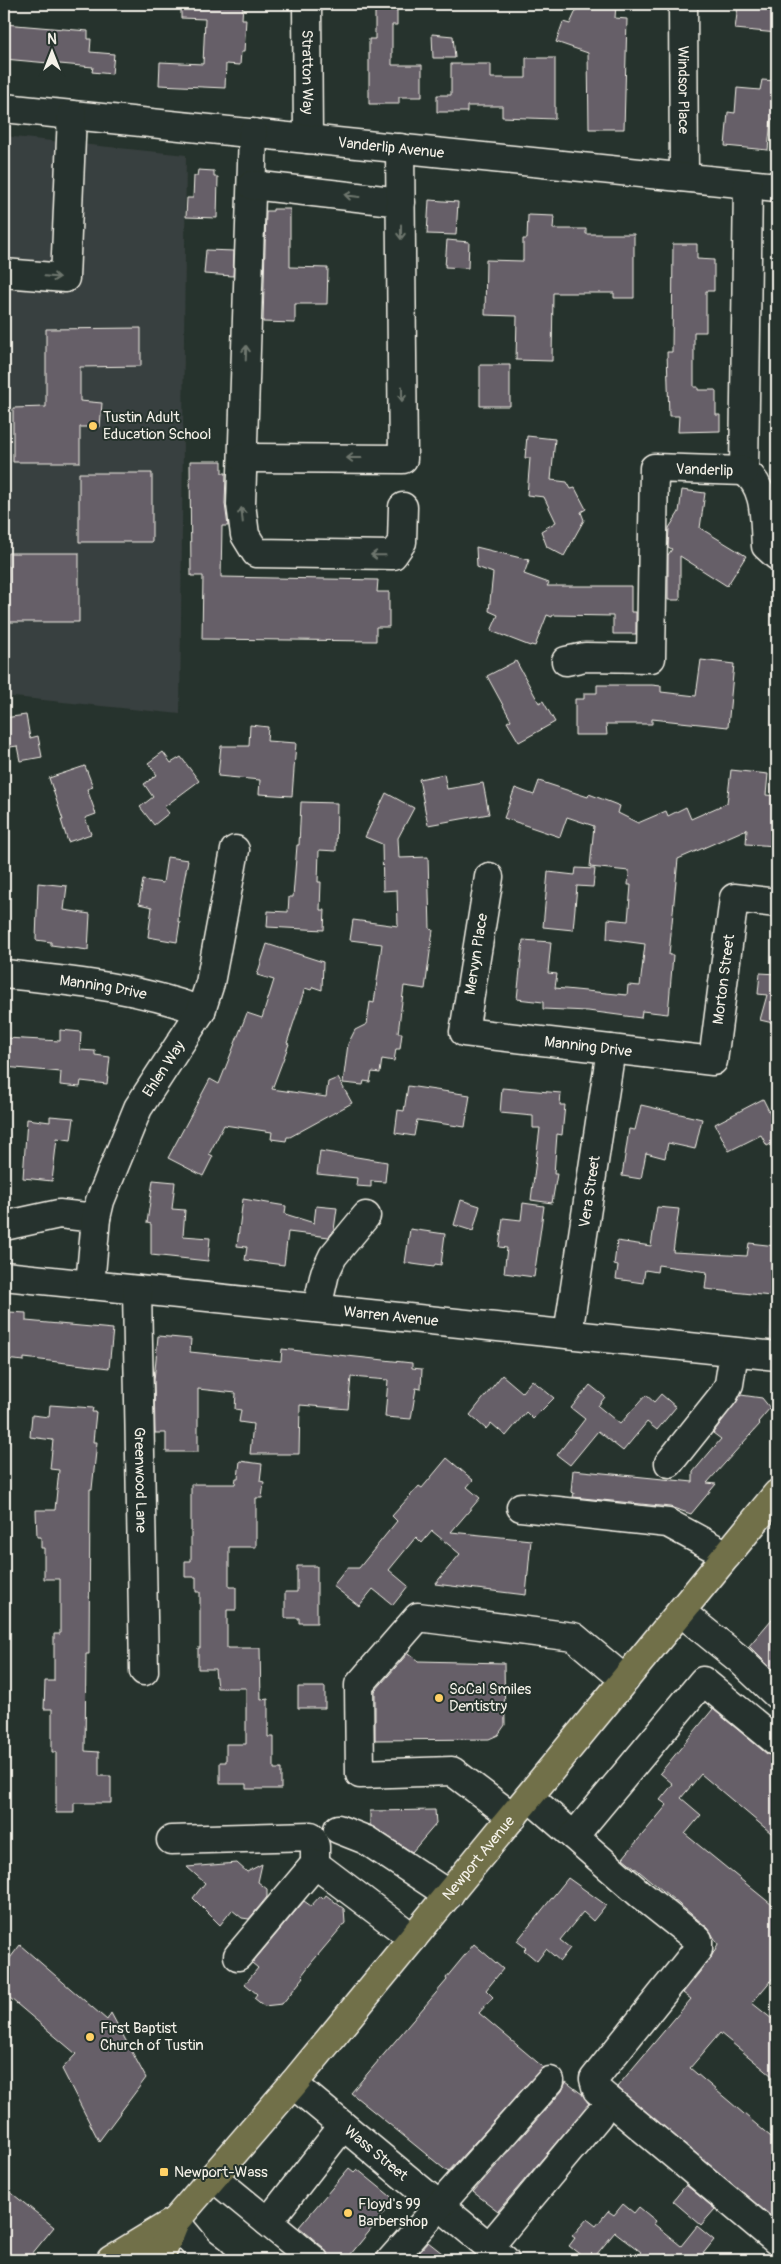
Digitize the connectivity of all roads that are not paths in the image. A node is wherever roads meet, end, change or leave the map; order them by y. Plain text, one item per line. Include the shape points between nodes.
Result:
1 (307, 4) edge
2 (683, 4) edge
3 (4, 108) edge
4 (72, 115) junction
5 (253, 133) junction
6 (308, 139) junction
7 (400, 148) junction
8 (684, 177) junction
9 (252, 184) junction
10 (748, 184) junction
11 (777, 186) edge
12 (401, 202) junction
13 (4, 273) edge
14 (243, 458) junction
15 (744, 471) junction
16 (402, 506) dead end
17 (777, 556) edge
18 (566, 661) dead end
19 (235, 850) dead end
20 (488, 876) dead end
21 (777, 903) edge
22 (4, 974) edge
23 (201, 1011) junction
24 (464, 1032) joint
25 (611, 1049) junction
26 (713, 1062) joint
27 (366, 1216) dead end
28 (96, 1218) junction
29 (4, 1226) edge
30 (4, 1276) edge
31 (90, 1285) junction
32 (137, 1290) junction
33 (317, 1308) junction
34 (568, 1334) junction
35 (734, 1352) junction
36 (777, 1356) edge
37 (669, 1463) dead end
38 (777, 1494) edge
39 (521, 1507) dead end
40 (727, 1555) junction
41 (681, 1612) junction
42 (144, 1672) dead end
43 (625, 1680) junction
44 (777, 1695) edge
45 (777, 1742) edge
46 (521, 1807) junction
47 (338, 1829) dead end
48 (574, 1836) junction
49 (171, 1840) dead end
50 (315, 1864) junction
51 (449, 1895) junction
52 (413, 1938) junction
53 (238, 1956) dead end
54 (550, 2081) dead end
55 (293, 2084) junction
56 (598, 2116) dead end
57 (343, 2126) junction
58 (213, 2177) junction
59 (440, 2206) junction
60 (175, 2221) junction
61 (268, 2222) junction
62 (777, 2241) edge
63 (497, 2254) edge
64 (111, 2260) edge
65 (159, 2260) edge
66 (212, 2260) edge
67 (314, 2260) edge
68 (391, 2260) edge

1 - 6 street, Stratton Way
2 - 8 street, Windsor Place
3 - 4 street, Vanderlip Avenue
4 - 5 street, Vanderlip Avenue
13 -> 4 street via 65,278
5 - 6 street, Vanderlip Avenue
5 - 9 street
6 - 7 street, Vanderlip Avenue
7 - 8 street, Vanderlip Avenue
7 - 12 street
8 - 10 street, Vanderlip Avenue
12 -> 9 street
14 -> 9 street
10 - 11 street, Vanderlip Avenue
10 - 15 street, Vanderlip
12 -> 14 street via 403,459
16 -> 14 street via 402,542 393,555 256,552 244,535 241,508
15 - 17 street via 754,478 762,496 766,546
15 - 18 street, Vanderlip via 654,468 651,658 585,657
19 - 23 street, Ehlen Way via 210,983
20 - 24 street, Mervyn Place
21 - 26 street, Morton Street via 734,898
22 - 23 street, Manning Drive via 104,985 178,1002
23 - 28 street, Ehlen Way via 138,1108
24 - 25 street, Manning Drive
25 - 26 street, Manning Drive
25 - 34 street, Vera Street
27 - 33 street via 333,1256 325,1273
28 - 29 street via 59,1214
28 - 31 street, Ehlen Way
30 - 31 street, Warren Avenue
31 - 32 street, Warren Avenue
32 - 33 street, Warren Avenue
32 - 42 street, Greenwood Lane
33 - 34 street, Warren Avenue
34 - 35 street, Warren Avenue
35 - 36 street, Warren Avenue
35 - 37 street via 729,1384 724,1394
38 - 40 main road, Newport Avenue
39 - 40 street via 668,1522
40 - 41 main road, Newport Avenue
41 - 43 main road, Newport Avenue
41 - 44 street
43 - 46 main road, Newport Avenue
43 - 46 street via 574,1637 418,1617 359,1685 360,1774 452,1771
45 - 48 street via 708,1685
46 - 48 street
46 - 51 main road, Newport Avenue
47 - 51 street via 366,1840
48 - 62 street via 699,1944 594,2079 597,2090
49 - 50 street via 311,1836 315,1846
50 - 52 street
50 - 53 street
51 - 52 main road, Newport Avenue
52 - 55 main road, Newport Avenue
54 - 59 street
55 - 57 street, Wass Street
55 - 58 main road, Newport Avenue
56 - 63 street
57 - 59 street, Wass Street
57 - 61 street
58 - 60 main road, Newport Avenue
58 - 61 street
59 - 63 street, Wass Street
59 - 68 street
60 - 64 main road, Newport Avenue
60 - 65 main road, Newport Avenue
60 - 66 street via 199,2250
61 - 67 street

